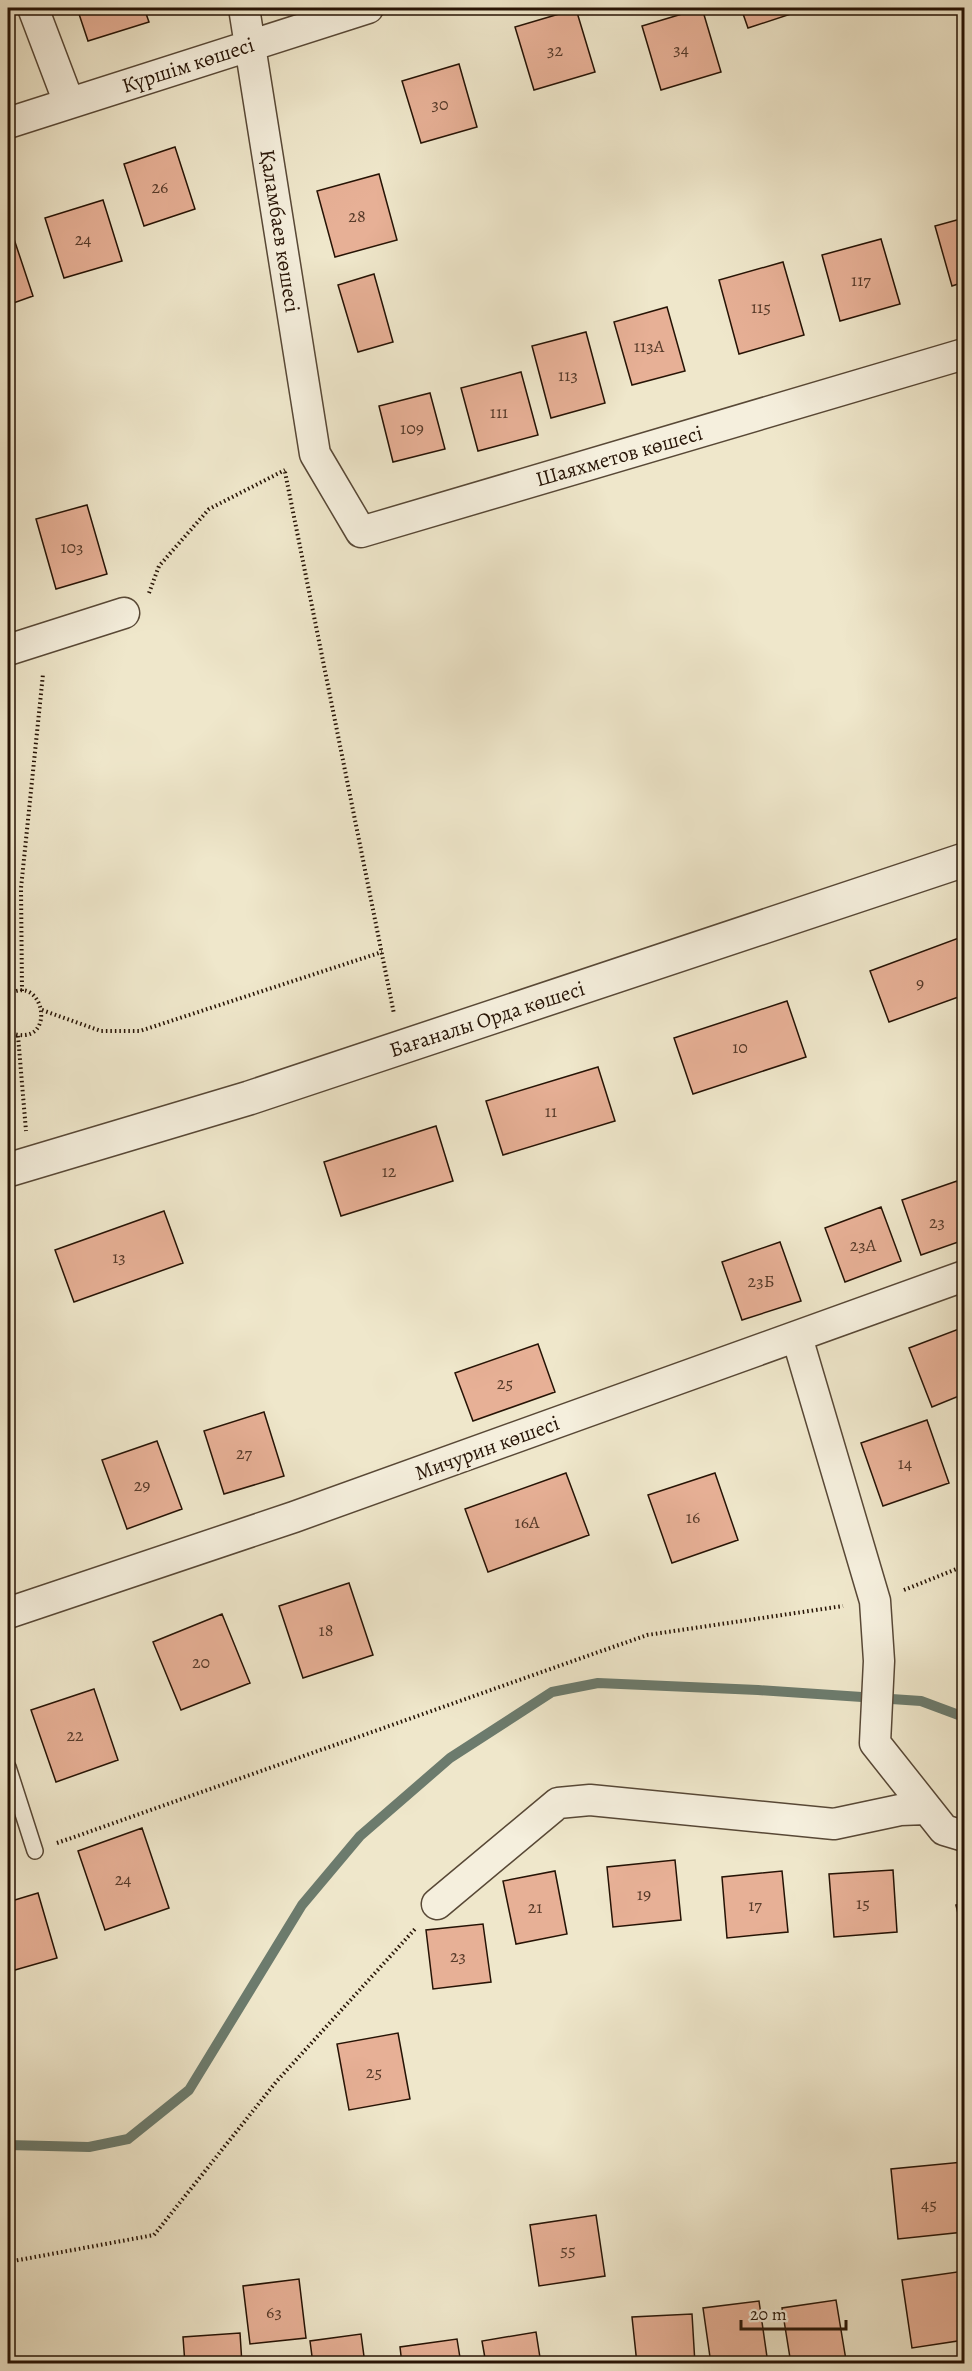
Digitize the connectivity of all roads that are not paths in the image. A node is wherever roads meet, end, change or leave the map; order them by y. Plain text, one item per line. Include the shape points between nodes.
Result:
1 (33, 8) edge
2 (244, 8) edge
3 (368, 8) edge
4 (251, 45) junction
5 (69, 103) junction
6 (8, 123) edge
7 (964, 354) edge
8 (315, 454) joint
9 (124, 613) road end
10 (8, 650) edge
11 (964, 860) edge
12 (18, 1166) edge
13 (964, 1276) edge
14 (797, 1337) junction
15 (8, 1613) edge
16 (8, 1767) edge
17 (926, 1809) junction
18 (964, 1836) edge
19 (35, 1851) road end
20 (437, 1904) road end

1 - 5 street
2 - 4 street, Қаламбаев көшесі
3 - 4 street, Күршім көшесі
4 - 5 street, Күршім көшесі
4 - 8 street, Қаламбаев көшесі
5 - 6 street, Күршім көшесі
7 - 8 street, Шаяхметов көшесі via 361,532
9 - 10 street
11 - 12 street, Бағаналы Орда көшесі via 249,1098
13 - 14 street, Мичурин көшесі
14 - 15 street, Мичурин көшесі via 305,1513
14 - 17 street via 875,1601 879,1661 875,1743
16 - 19 lane
17 - 18 street via 944,1830
17 - 20 street via 900,1810 834,1824 590,1800 558,1803

